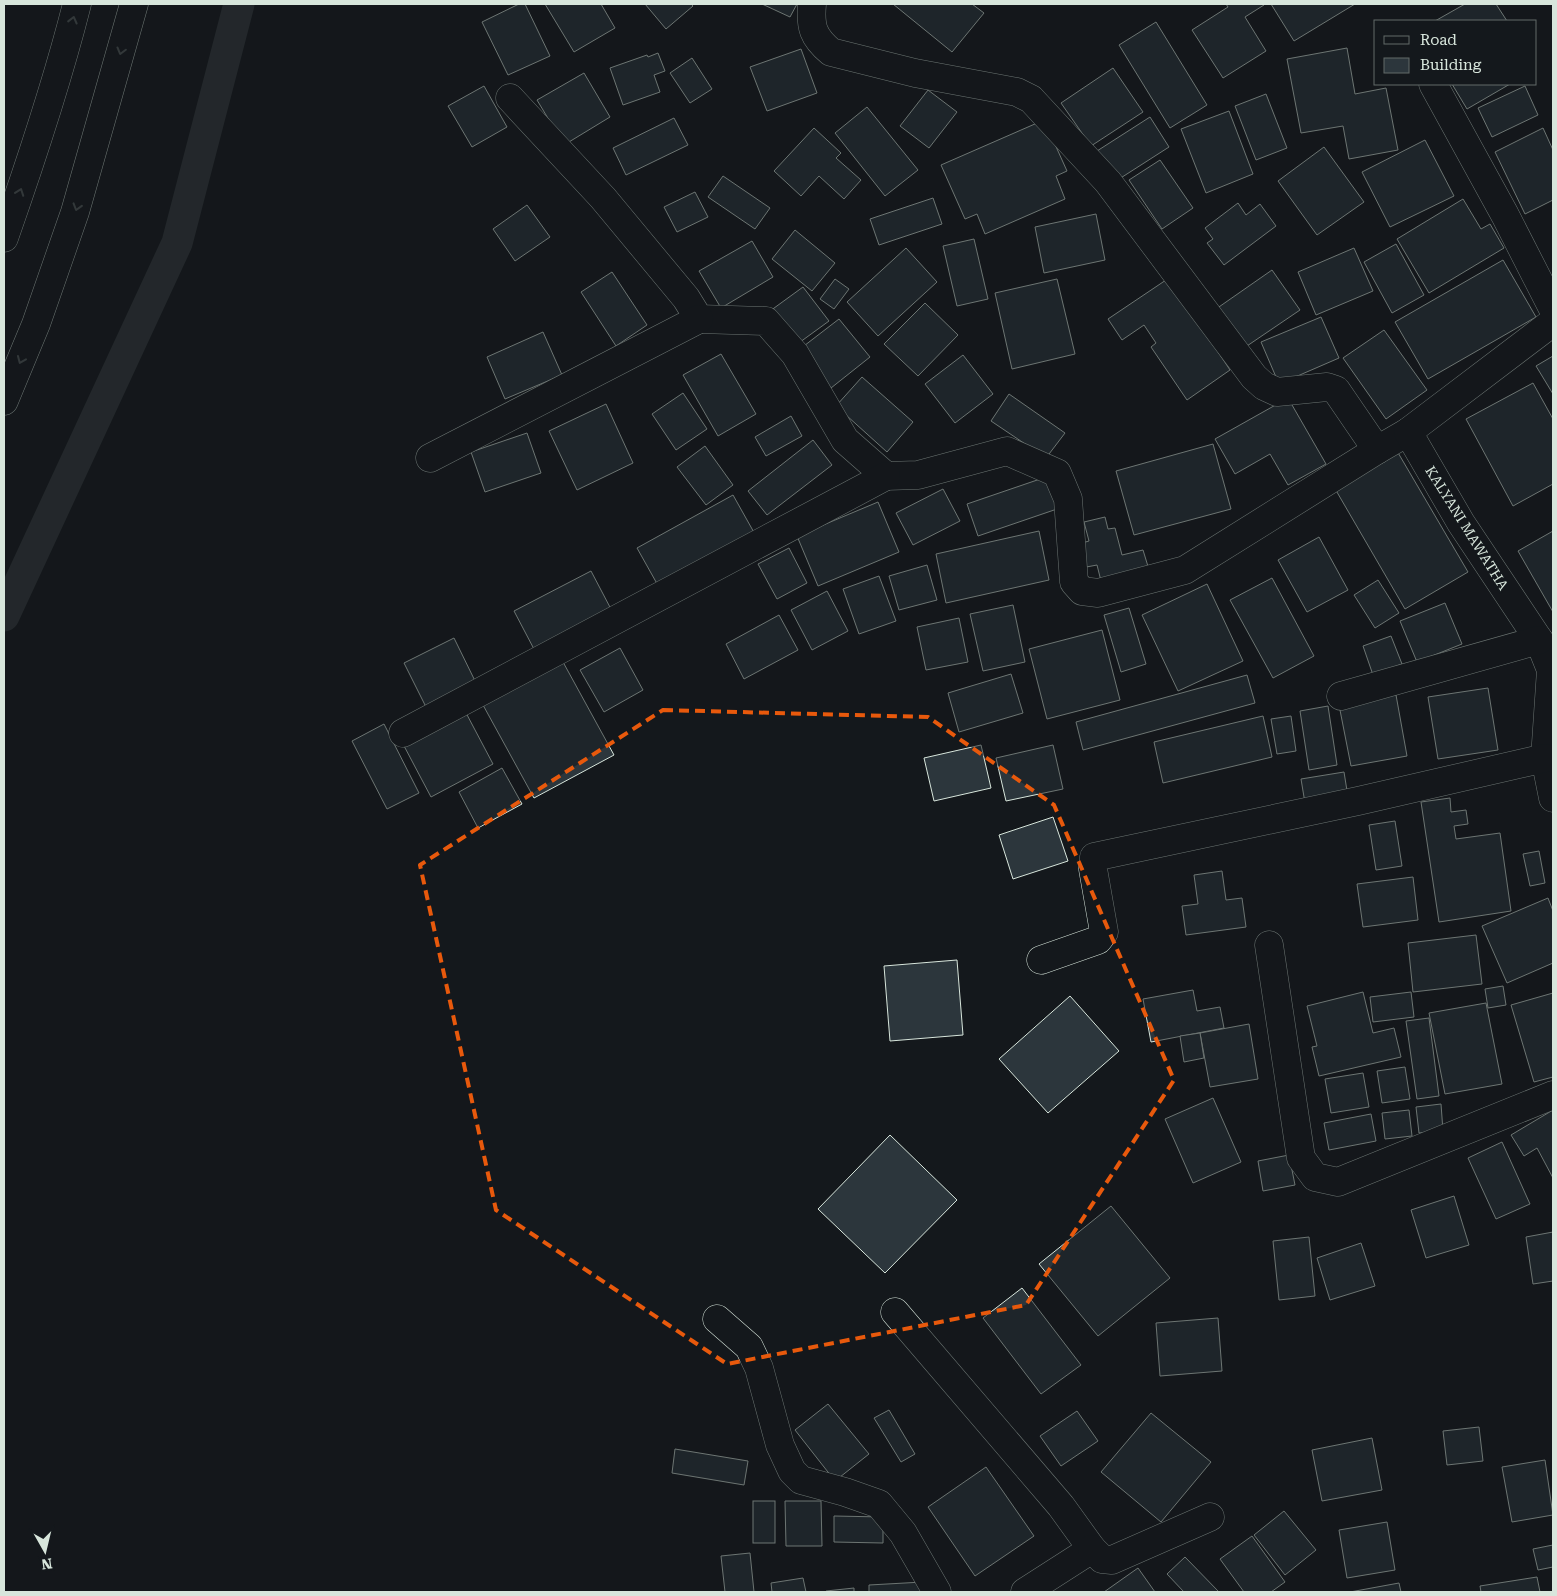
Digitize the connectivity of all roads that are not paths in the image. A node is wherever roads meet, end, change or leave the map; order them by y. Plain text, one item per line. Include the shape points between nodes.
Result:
1 (77, 4) edge
2 (134, 4) edge
3 (812, 4) edge
4 (1434, 85) edge
5 (510, 98) dead end
6 (4, 238) edge
7 (1553, 308) edge
8 (699, 319) junction
9 (1553, 322) edge
10 (4, 401) edge
11 (1408, 432) junction
12 (1377, 450) junction
13 (430, 458) dead end
14 (886, 476) junction
15 (1539, 640) junction
16 (1341, 696) dead end
17 (403, 733) dead end
18 (1545, 758) junction
19 (1553, 798) edge
20 (1269, 945) dead end
21 (1041, 960) dead end
22 (1553, 1095) edge
23 (895, 1312) dead end
24 (717, 1319) dead end
25 (1210, 1517) dead end
26 (1092, 1549) junction
27 (936, 1592) edge
28 (1025, 1592) edge

6 -> 1 main road via 62,64
2 -> 10 main road via 75,212 36,324
3 - 12 main road via 811,24 820,43 830,52 914,73 1017,92 1031,100 1108,182 1254,377 1277,392 1327,387 1336,390
4 - 7 main road
5 - 8 main road via 602,198 686,298
8 - 13 main road
8 - 14 main road via 766,321 795,354 845,440
9 - 11 main road
11 - 12 main road
11 - 15 main road, KALYANI MAWATHA via 1462,523
12 - 14 main road via 1185,570 1098,593 1082,591 1074,582 1068,499 1057,473 1007,451 918,476
14 - 17 main road
15 - 16 main road
15 - 18 main road, KALYANI MAWATHA via 1551,670
18 - 19 main road, KALYANI MAWATHA
18 - 21 main road via 1094,857 1093,870 1104,932 1098,940
20 - 22 main road via 1301,1158 1315,1177 1338,1182
23 - 26 main road via 1060,1506
24 - 27 main road via 749,1347 756,1361 780,1445 792,1472 800,1480 879,1504 903,1533
25 - 26 main road via 1112,1560 1102,1559
26 - 28 main road

